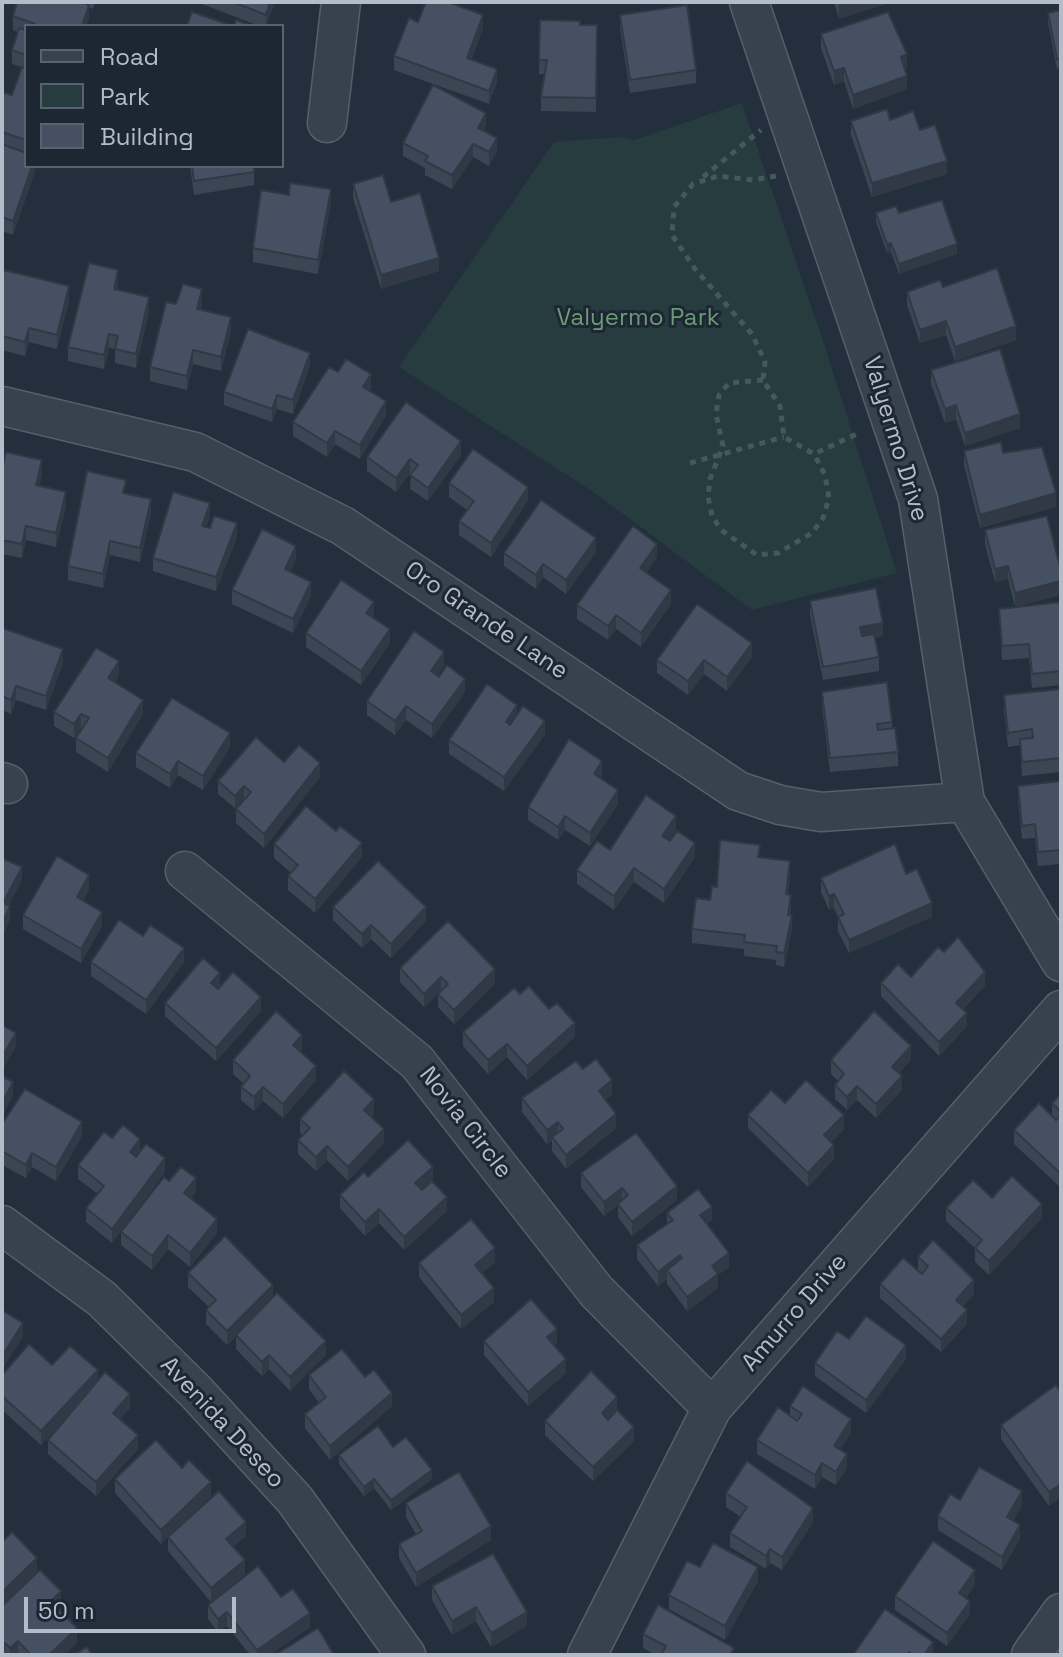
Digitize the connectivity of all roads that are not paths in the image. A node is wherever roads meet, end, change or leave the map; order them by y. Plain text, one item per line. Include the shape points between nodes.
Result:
1 (341, 2) edge
2 (749, 2) edge
3 (327, 123) dead end
4 (2, 406) edge
5 (965, 802) junction
6 (185, 871) dead end
7 (1061, 962) edge
8 (1061, 1010) edge
9 (2, 1225) edge
10 (712, 1408) junction
11 (1061, 1613) edge
12 (406, 1655) edge
13 (587, 1655) edge
14 (1031, 1655) edge

1 - 3 street
2 - 5 street, Valyermo Drive via 918,499
4 - 5 street, Oro Grande Lane via 195,452 343,526 738,791 821,812
5 - 7 street, Valyermo Drive
6 - 10 street, Novia Circle via 417,1062 596,1291
8 - 10 street, Amurro Drive
9 - 12 street, Avenida Deseo via 102,1299 196,1392 295,1500
10 - 13 street, Amurro Drive
11 - 14 street

